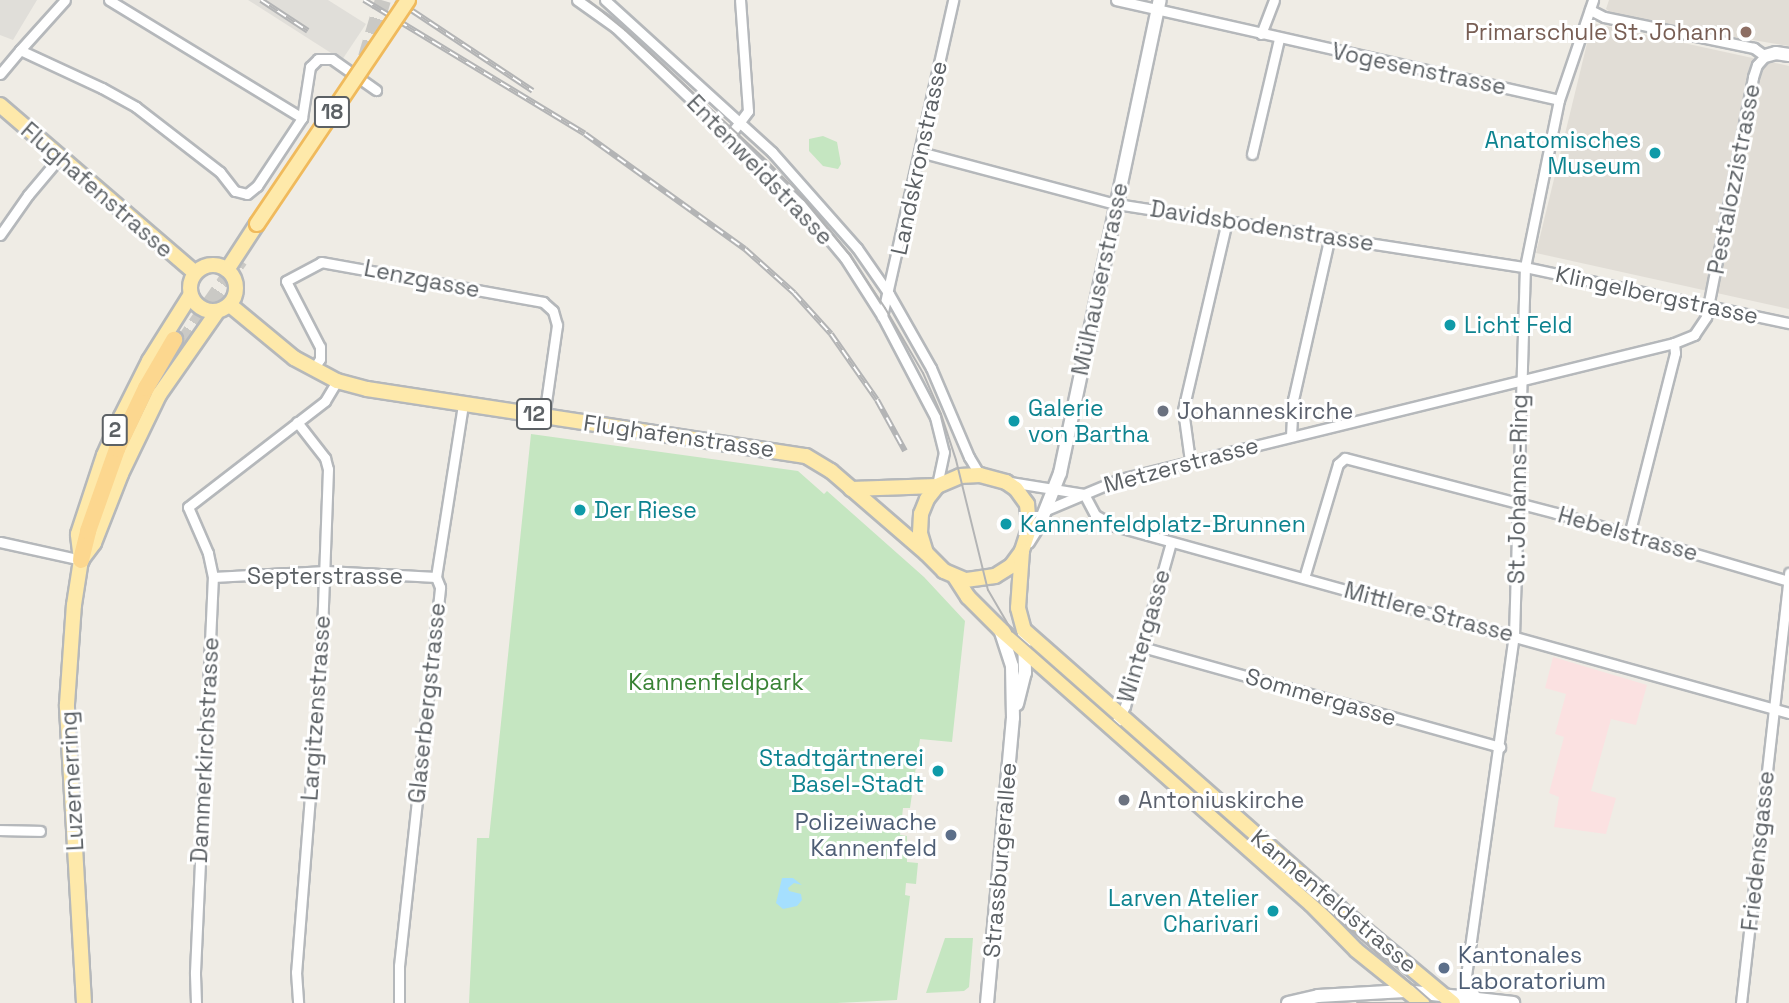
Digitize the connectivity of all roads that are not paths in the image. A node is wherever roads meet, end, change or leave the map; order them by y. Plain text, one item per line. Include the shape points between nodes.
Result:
1 (65, 0) edge
2 (109, 0) edge
3 (408, 0) edge
4 (578, 0) edge
5 (605, 0) edge
6 (740, 0) edge
7 (953, 0) edge
8 (1116, 0) edge
9 (1273, 0) edge
10 (1593, 0) edge
11 (1159, 5) edge
12 (1590, 10) junction
13 (1261, 34) junction
14 (1279, 39) junction
15 (20, 50) junction
16 (1789, 55) edge
17 (1765, 56) junction
18 (0, 74) edge
19 (376, 90) dead end
20 (1559, 100) junction
21 (0, 105) edge
22 (302, 118) junction
23 (741, 123) junction
24 (730, 135) junction
25 (920, 152) junction
26 (1252, 155) dead end
27 (60, 157) junction
28 (1116, 204) junction
29 (1227, 221) junction
30 (0, 235) edge
31 (1330, 236) junction
32 (1525, 267) junction
33 (227, 270) junction
34 (195, 274) junction
35 (889, 294) junction
36 (190, 296) junction
37 (1708, 305) junction
38 (223, 308) junction
39 (882, 316) junction
40 (1789, 323) edge
41 (178, 342) tunnel mouth
42 (1674, 344) junction
43 (313, 370) junction
44 (337, 381) junction
45 (1521, 381) junction
46 (463, 404) junction
47 (544, 416) junction
48 (297, 422) junction
49 (1291, 436) junction
50 (1190, 461) junction
51 (980, 475) junction
52 (1006, 482) junction
53 (937, 486) junction
54 (1055, 488) junction
55 (851, 489) junction
56 (1084, 494) junction
57 (1518, 503) junction
58 (1046, 510) junction
59 (1629, 535) junction
60 (0, 542) edge
61 (1171, 542) junction
62 (1022, 551) junction
63 (926, 553) junction
64 (81, 560) junction
65 (326, 571) junction
66 (1789, 573) edge
67 (213, 577) junction
68 (436, 577) junction
69 (955, 577) junction
70 (1304, 578) junction
71 (1789, 581) edge
72 (1000, 629) junction
73 (1024, 630) junction
74 (1514, 636) junction
75 (1142, 648) junction
76 (1026, 653) junction
77 (1773, 708) junction
78 (1789, 713) edge
79 (1013, 718) junction
80 (1117, 723) junction
81 (1500, 747) junction
82 (0, 830) edge
83 (40, 831) dead end
84 (1465, 983) junction
85 (1405, 991) junction
86 (1480, 1000) junction
87 (1448, 1001) edge
88 (84, 1003) edge
89 (196, 1003) edge
90 (298, 1003) edge
91 (399, 1003) edge
92 (987, 1003) edge
93 (1288, 1003) edge
94 (1422, 1003) edge
95 (1513, 1003) edge
96 (1741, 1003) edge

1 - 15 street
2 - 22 street
3 - 33 main road, 18, bridge
4 - 24 street, Entenweidstrasse via 615,27
5 - 23 street, Entenweidstrasse
6 - 23 street via 748,106
7 - 25 street, Landskronstrasse
8 - 11 street, Vogesenstrasse
9 - 13 street
10 - 12 street, St. Johanns-Ring
11 - 13 street, Vogesenstrasse
11 - 28 street, Mülhauserstrasse
12 - 17 street via 1604,17 1754,48
12 - 20 street, St. Johanns-Ring
13 - 14 street, Vogesenstrasse
14 - 20 street, Vogesenstrasse
14 - 26 street
15 - 18 street
15 - 22 street via 136,107 220,173 235,191 247,194
16 - 17 street
17 - 37 street, Pestalozzistrasse via 1753,77
19 - 22 street via 332,59 318,59 310,67
20 - 32 street, St. Johanns-Ring
21 - 27 main road, Flughafenstrasse
23 - 24 street
23 - 35 street, Entenweidstrasse via 812,194
24 - 39 street, Entenweidstrasse via 800,204 845,258
25 - 28 street, Davidsbodenstrasse
25 - 35 street, Landskronstrasse
27 - 30 street
27 - 34 main road, Flughafenstrasse
28 - 29 street, Davidsbodenstrasse
28 - 54 street, Mülhauserstrasse
29 - 31 street, Davidsbodenstrasse
29 - 50 street via 1183,410
31 - 32 street, Davidsbodenstrasse
31 - 49 street via 1293,400
32 - 37 street, Klingelbergstrasse
32 - 45 street, St. Johanns-Ring
33 - 34 main road via 214,265
33 - 38 main road via 236,290
34 - 36 main road
35 - 39 street, Landskronstrasse
35 - 51 street, Entenweidstrasse via 931,368
36 - 38 main road, 12 via 203,310
36 - 64 main road, Luzernerring / 2 via 149,361 104,455 78,534
37 - 40 street, Klingelbergstrasse
37 - 42 street, Metzerstrasse via 1699,330
38 - 43 main road, Flughafenstrasse / 12
38 - 64 main road, Luzernerring / 2 via 159,395 94,543
39 - 53 street, Entenweidstrasse via 917,378 940,433 944,452
41 - 64 highway via 146,388 117,449
42 - 45 street, Metzerstrasse
42 - 59 street
43 - 44 main road, Flughafenstrasse / 12
43 - 47 street, Lenzgasse via 320,347 286,281 321,262 543,302 553,311 557,325
44 - 46 main road, Flughafenstrasse / 12
44 - 48 street via 325,401
45 - 49 street, Metzerstrasse
45 - 57 street, St. Johanns-Ring
46 - 47 main road, Flughafenstrasse / 12
46 - 68 street, Glaserbergstrasse
47 - 55 main road, Flughafenstrasse / 12 via 806,456
48 - 65 street, Largitzenstrasse via 325,458 328,469
48 - 67 street, Dammerkirchstrasse via 191,503 188,510 208,553
49 - 50 street, Metzerstrasse
50 - 56 street, Metzerstrasse via 1120,479
51 - 52 main road
51 - 53 main road via 960,476
52 - 54 street, Metzerstrasse
52 - 62 main road via 1029,512
53 - 55 main road
53 - 63 main road via 921,514
54 - 56 street, Metzerstrasse
54 - 58 street, Mülhauserstrasse
55 - 63 main road, Flughafenstrasse / 12
56 - 58 street, Metzerstrasse
56 - 61 street, Mittlere Strasse via 1090,508 1104,521
57 - 59 street, Hebelstrasse
57 - 70 street, Hebelstrasse via 1345,458 1338,464
57 - 74 street, St. Johanns-Ring
58 - 62 street, Mülhauserstrasse
59 - 71 street, Hebelstrasse
60 - 64 street
61 - 70 street, Mittlere Strasse
61 - 75 street, Wintergasse
62 - 69 main road via 1011,566 995,576
62 - 73 main road via 1018,608
63 - 69 main road
64 - 88 main road, Luzernerring / 2 via 67,704
65 - 67 street, Septerstrasse
65 - 68 street, Septerstrasse
65 - 90 street, Largitzenstrasse via 296,972
66 - 71 street, Friedensgasse
67 - 89 street, Dammerkirchstrasse
68 - 91 street, Glaserbergstrasse via 440,587 399,966
69 - 72 main road, Kannenfeldstrasse
70 - 74 street, Mittlere Strasse
71 - 77 street, Friedensgasse
72 - 76 main road, Kannenfeldstrasse
72 - 79 street, Strassburgerallee via 1012,666
73 - 76 street, Strassburgerallee
73 - 80 main road, Kannenfeldstrasse
74 - 77 street, Mittlere Strasse
74 - 81 street, St. Johanns-Ring
75 - 80 street, Wintergasse
75 - 81 street, Sommergasse
76 - 79 street, Strassburgerallee
76 - 80 main road, Kannenfeldstrasse
77 - 78 street, Mittlere Strasse
77 - 96 street, Friedensgasse
79 - 92 street, Strassburgerallee
80 - 85 main road, Kannenfeldstrasse
80 - 87 main road, Kannenfeldstrasse
81 - 84 street, St. Johanns-Ring
82 - 83 street
84 - 86 street
84 - 87 street
85 - 87 street
85 - 93 street via 1318,996
85 - 94 main road, Kannenfeldstrasse
86 - 87 street
86 - 95 street

